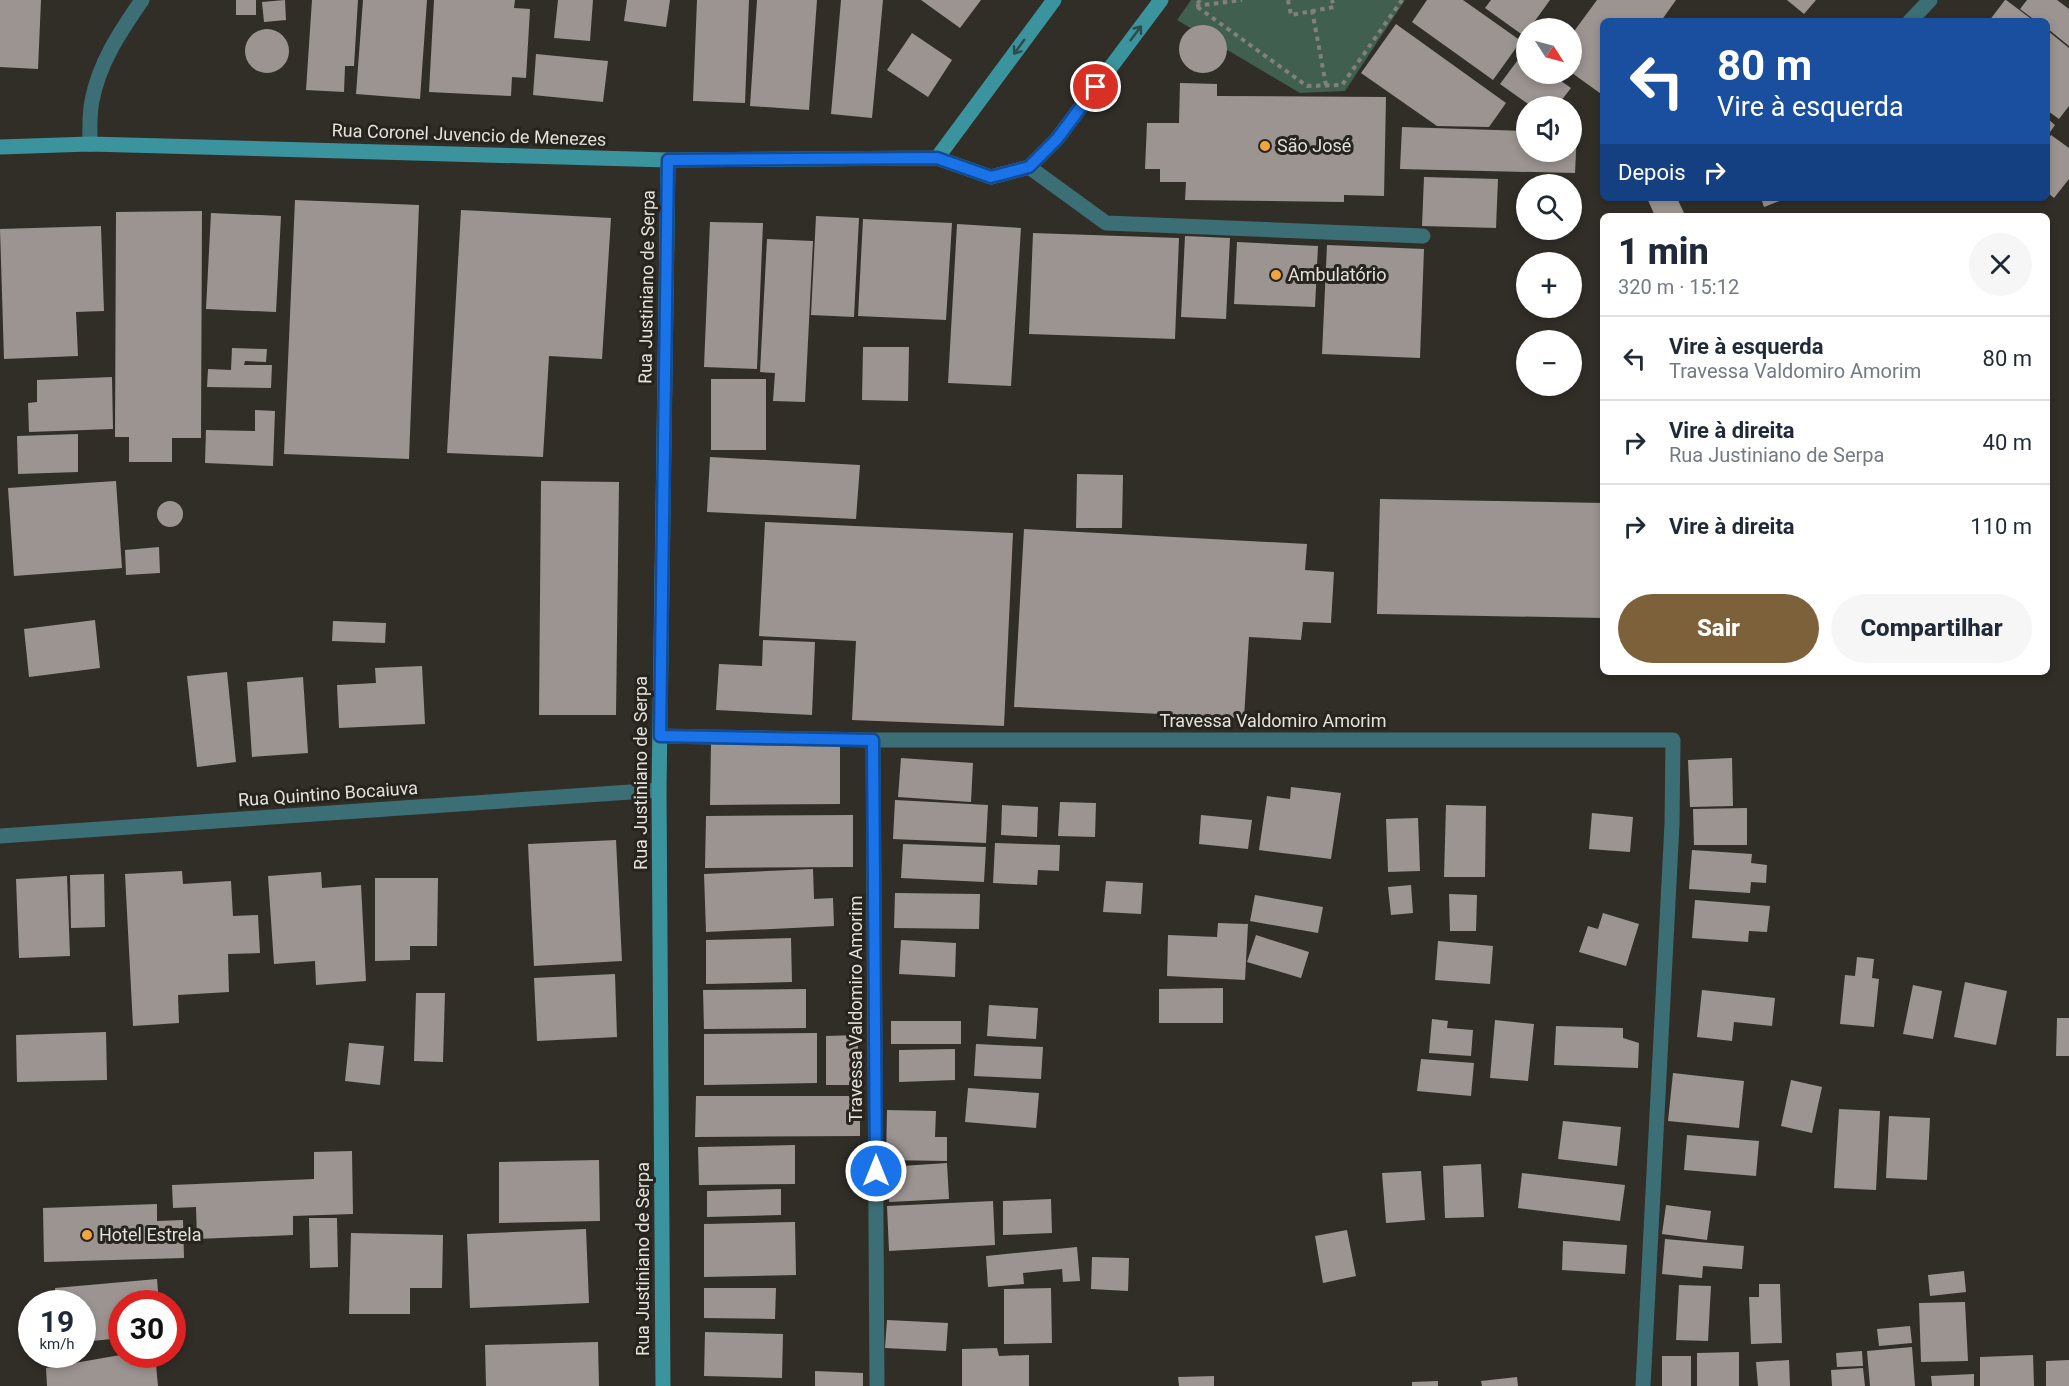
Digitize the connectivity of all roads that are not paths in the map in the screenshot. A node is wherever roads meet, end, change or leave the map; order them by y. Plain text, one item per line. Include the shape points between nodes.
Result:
1 (142, 0) edge
2 (1054, 0) edge
3 (1161, 0) edge
4 (1930, 0) edge
5 (1913, 18) edge
6 (90, 144) junction
7 (0, 147) edge
8 (937, 158) junction
9 (668, 160) junction
10 (1029, 167) junction
11 (1423, 236) dead end
12 (660, 736) junction
13 (873, 740) junction
14 (659, 790) junction
15 (0, 836) edge
16 (663, 1386) edge
17 (877, 1386) edge
18 (1643, 1386) edge

1 - 6 street via 99,72 91,103
2 -> 8 main road
10 -> 3 main road via 1057,139
4 - 5 street
6 - 7 main road, Rua Coronel Juvencio de Menezes
6 - 9 main road, Rua Coronel Juvencio de Menezes
8 - 9 main road, Rua Coronel Juvencio de Menezes
8 - 10 main road, Rua Coronel Juvencio de Menezes via 991,177
9 - 12 main road, Rua Justiniano de Serpa
10 - 11 street via 1106,223
12 - 13 street, Travessa Valdomiro Amorim
12 - 14 main road, Rua Justiniano de Serpa
13 - 17 street, Travessa Valdomiro Amorim
13 - 18 street, Travessa Valdomiro Amorim via 1672,740 1672,824
14 - 15 street, Rua Quintino Bocaiuva
14 - 16 main road, Rua Justiniano de Serpa

